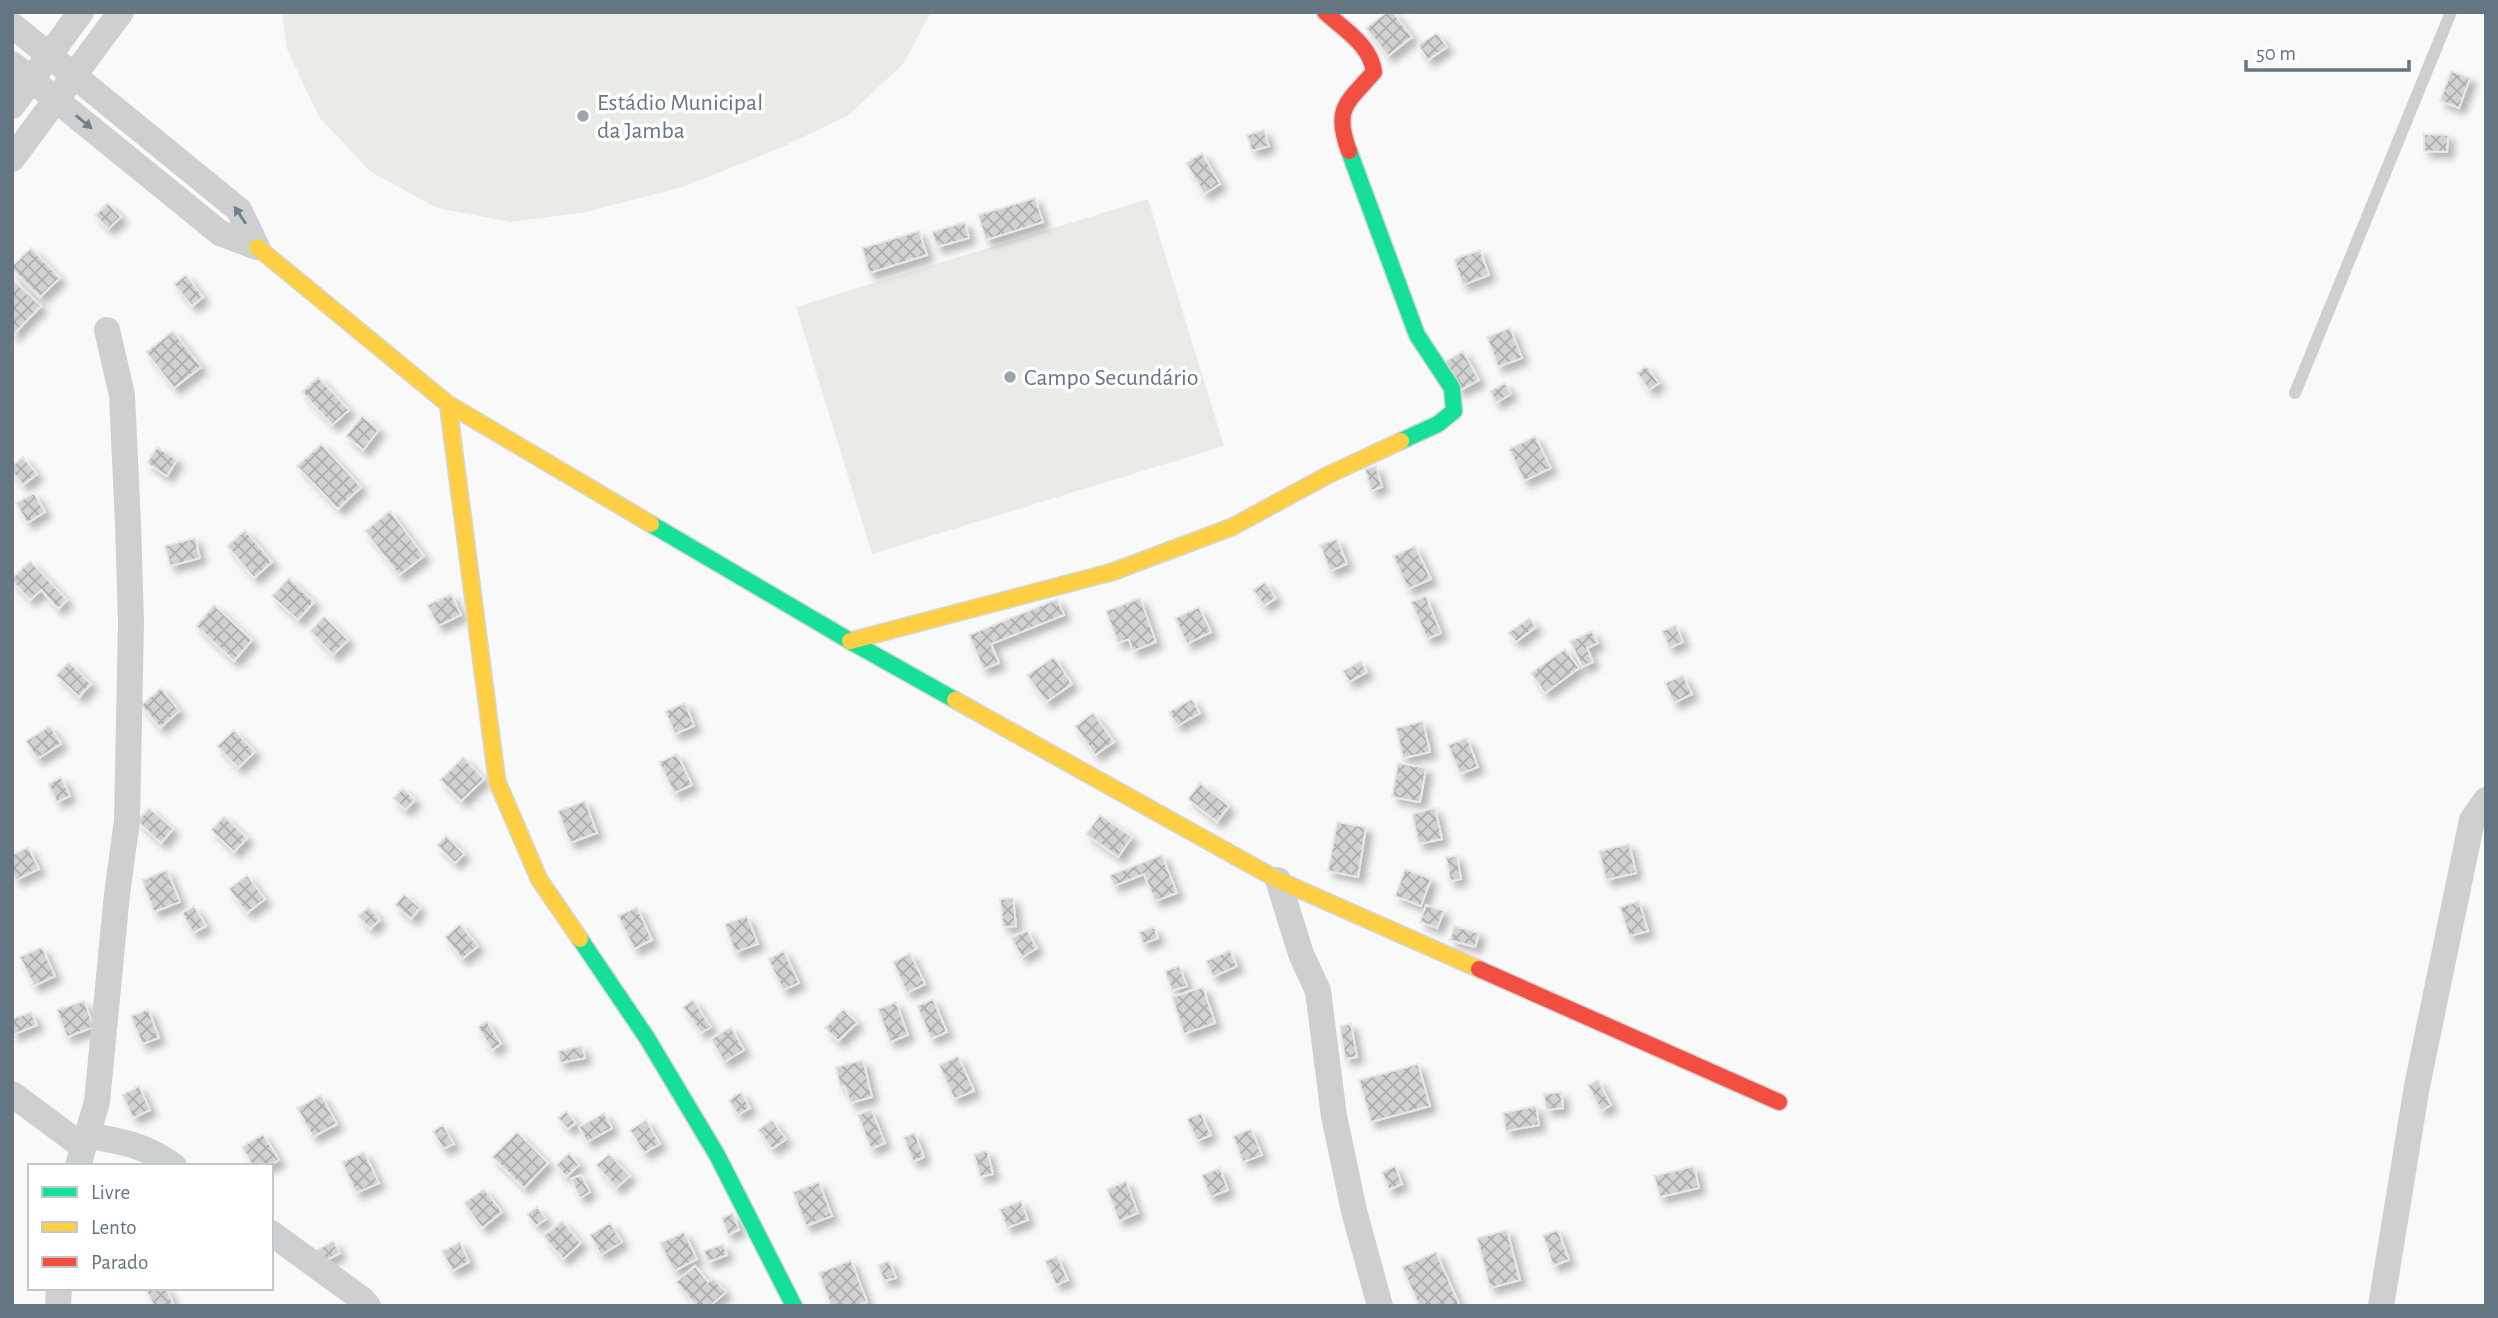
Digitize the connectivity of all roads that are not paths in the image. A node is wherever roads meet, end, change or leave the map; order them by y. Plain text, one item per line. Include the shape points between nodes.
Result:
1 (81, 12) edge
2 (121, 12) edge
3 (1325, 12) edge
4 (2451, 12) edge
5 (12, 25) edge
6 (50, 55) junction
7 (22, 72) edge
8 (74, 76) junction
9 (56, 100) junction
10 (12, 106) edge
11 (12, 159) edge
12 (257, 247) junction
13 (107, 330) dead end
14 (2295, 393) dead end
15 (448, 404) junction
16 (850, 641) junction
17 (2486, 800) edge
18 (1278, 880) junction
19 (12, 1094) edge
20 (1779, 1102) dead end
21 (82, 1149) edge
22 (171, 1164) edge
23 (273, 1234) edge
24 (368, 1306) edge
25 (794, 1306) edge
26 (1380, 1306) edge
27 (2381, 1306) edge

1 - 6 street
2 - 8 street
3 - 16 street via 1368,52 1374,65 1374,72 1341,113 1343,136 1417,335 1452,388 1454,411 1232,527 1112,572
4 - 14 lane
5 - 6 street
6 - 7 street
6 - 8 street
7 - 9 street
7 - 10 street
8 - 9 street
12 -> 8 street via 239,210
9 - 11 street
9 -> 12 street via 220,233
12 - 15 street
13 - 21 street via 122,395 128,524 127,821 97,1102
15 - 16 street
15 - 25 street via 497,781 539,879 647,1038 710,1143
16 - 18 street
17 - 27 street via 2472,820 2417,1086
18 - 20 street
18 - 26 street via 1318,991 1334,1116
19 - 21 street
21 - 22 street via 136,1144
23 - 24 street

